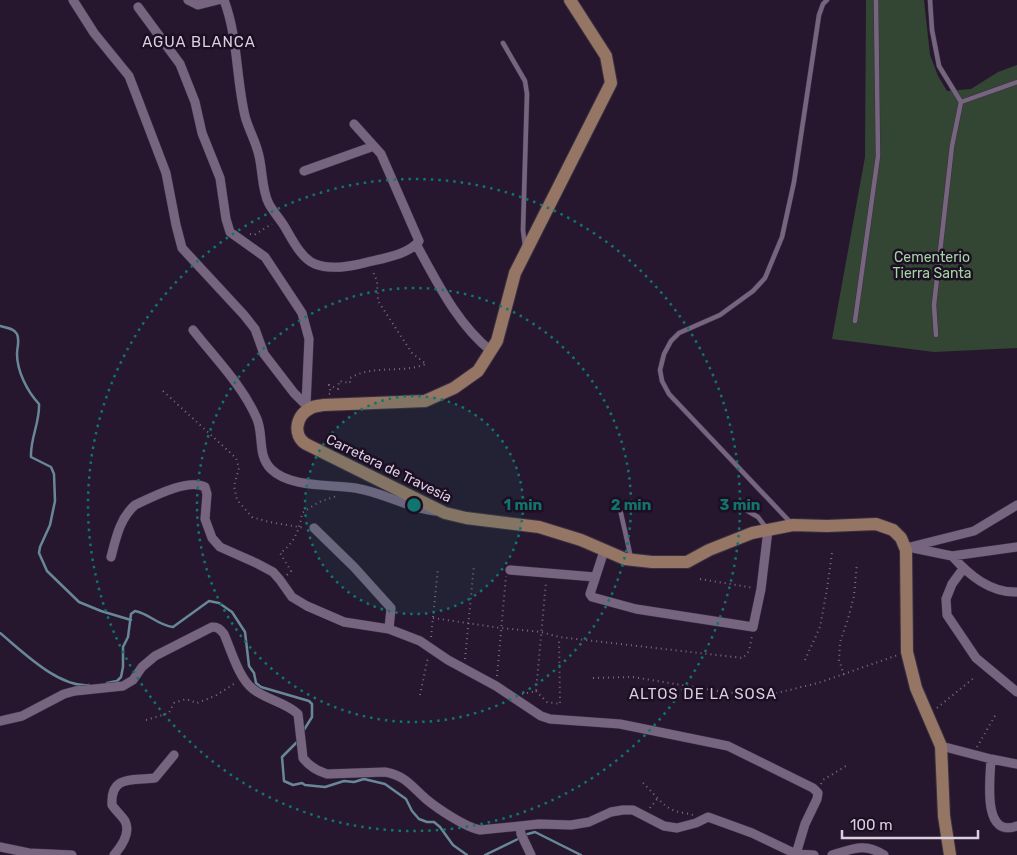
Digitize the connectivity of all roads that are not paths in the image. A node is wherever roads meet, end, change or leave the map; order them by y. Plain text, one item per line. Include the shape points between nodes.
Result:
1 (73, 0) edge
2 (188, 0) edge
3 (218, 0) edge
4 (224, 0) edge
5 (570, 0) edge
6 (827, 0) edge
7 (876, 0) edge
8 (930, 0) edge
9 (138, 7) dead end
10 (503, 43) dead end
11 (1017, 82) edge
12 (961, 102) junction
13 (354, 124) dead end
14 (374, 146) junction
15 (304, 171) dead end
16 (416, 244) junction
17 (525, 252) junction
18 (855, 320) dead end
19 (192, 330) dead end
20 (936, 335) dead end
21 (491, 351) junction
22 (313, 406) junction
23 (1017, 505) edge
24 (739, 506) dead end
25 (620, 509) dead end
26 (445, 512) junction
27 (793, 525) junction
28 (314, 528) dead end
29 (768, 530) junction
30 (1017, 547) edge
31 (908, 548) junction
32 (604, 551) junction
33 (952, 556) junction
34 (111, 557) dead end
35 (631, 560) junction
36 (963, 569) junction
37 (510, 570) road end
38 (595, 577) junction
39 (1017, 592) edge
40 (389, 629) junction
41 (1017, 692) edge
42 (0, 721) edge
43 (941, 746) junction
44 (174, 754) dead end
45 (991, 759) junction
46 (1017, 764) edge
47 (1017, 826) edge
48 (520, 831) junction
49 (0, 847) edge
50 (796, 854) edge
51 (72, 855) edge
52 (114, 855) edge
53 (531, 855) edge
54 (814, 855) edge
55 (832, 855) edge
56 (884, 855) edge
57 (950, 855) edge

1 - 22 street via 128,76 166,173 182,248 255,329 264,354 294,393
2 - 3 street via 198,5
4 - 16 street via 237,58 245,118 259,153 269,203 302,254 313,264 346,267 383,260
5 - 17 street via 606,56 612,83
6 - 27 lane via 819,15 794,182 782,237 765,278 720,315 680,333 671,341 660,370 669,394
7 - 18 lane via 878,156
8 - 12 lane via 939,66
9 - 22 street via 180,64 220,178 230,232 265,257 302,313 310,339
10 - 17 lane via 525,81 527,94
11 - 12 lane
12 - 20 lane via 952,146 934,305
13 - 14 street
14 - 15 street
14 - 16 street via 388,166 419,240
16 - 21 street via 460,317 478,341
17 - 21 street via 515,272 497,341
19 - 26 street via 251,407 258,421 265,462 272,470 289,479 355,488 423,510
21 - 22 street via 478,371 454,388 425,401
22 - 26 street, Carretera de Travesía via 299,419 297,428 302,441
23 - 31 street via 974,531
24 - 29 lane via 758,517
25 - 35 lane
26 - 32 street, Carretera de Travesía via 466,518 539,527
27 - 29 street, Carretera de Travesía
27 - 31 street, Carretera de Travesía via 876,524 892,530
28 - 40 street via 391,608
29 - 35 street, Carretera de Travesía via 752,532 687,562
29 - 38 street via 753,627 636,609 596,599 590,594
30 - 33 street
31 - 33 street
31 - 43 street via 907,652 916,688
32 - 35 street, Carretera de Travesía
32 - 38 street
33 - 36 street
34 - 40 street via 124,518 135,505 188,484 199,484 205,487 207,494 205,519 212,538 220,547 272,572 292,597 307,606 344,622
36 - 39 street via 981,583
36 - 41 street via 946,599 947,614 976,658
37 - 38 street
40 - 50 street via 420,641 541,716 620,724 728,746 814,788 818,793 817,799
42 - 48 street via 22,716 64,694 123,686 155,656 217,627 252,689 290,706 298,714 302,755 307,764 318,772 394,774 412,784 435,806 471,828
43 - 45 street
43 - 57 street via 944,816
44 - 52 street via 155,778 123,781 113,790 112,805 126,827 124,839
45 - 46 street
45 - 47 street via 991,810 994,820 1007,829
48 - 50 street via 539,824 589,822 611,812 633,810 664,826 677,828 708,818 752,833
48 - 53 street
49 - 51 street
50 - 54 street
55 - 56 street via 872,848

